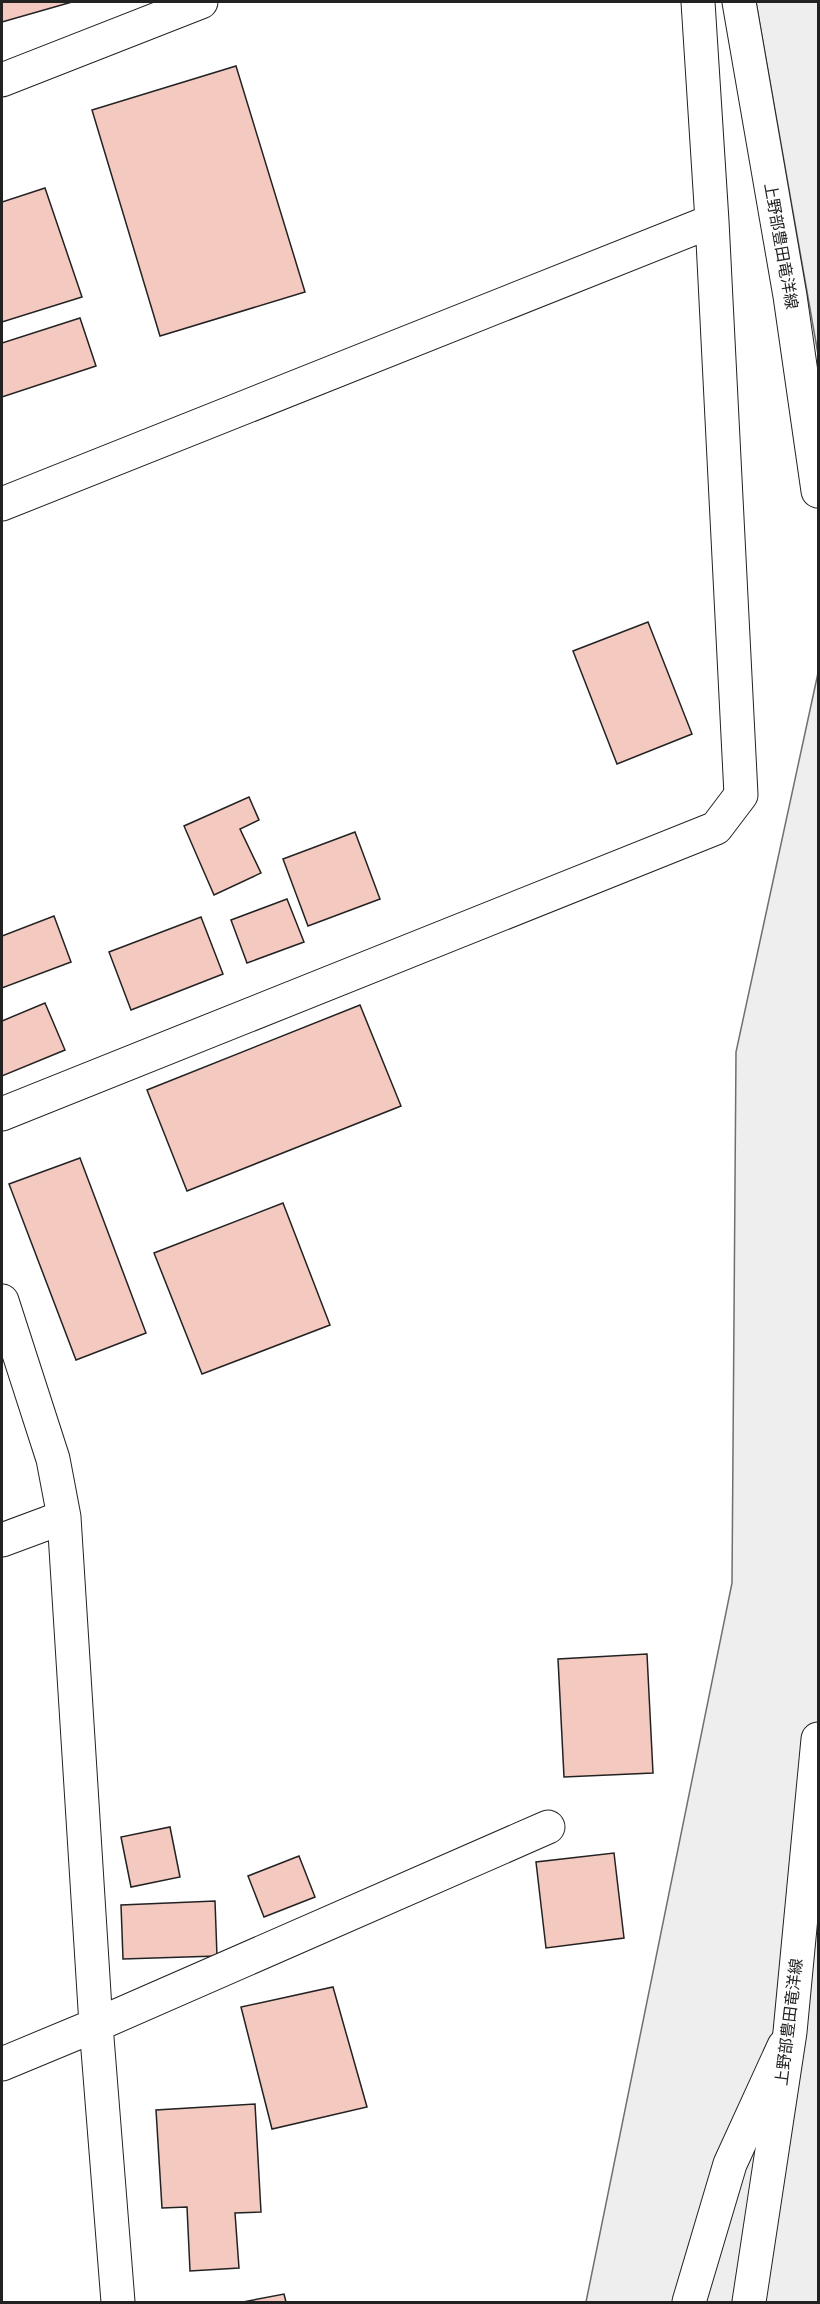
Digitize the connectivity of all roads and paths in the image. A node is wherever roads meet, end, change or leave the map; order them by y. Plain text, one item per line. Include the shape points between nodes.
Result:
1 (201, 2) edge
2 (698, 2) edge
3 (739, 2) edge
4 (2, 80) edge
5 (712, 221) junction
6 (819, 491) edge
7 (2, 504) edge
8 (2, 1114) edge
9 (2, 1301) edge
10 (64, 1517) junction
11 (2, 1540) edge
12 (819, 1739) edge
13 (548, 1827) dead end
14 (96, 2025) junction
15 (790, 2032) junction
16 (2, 2064) edge
17 (118, 2302) edge
18 (689, 2302) edge
19 (749, 2302) edge

1 - 4 street
2 - 5 street
3 - 6 street, 上野部豊田竜洋線
5 - 7 street
5 - 8 street via 741,795 716,828
9 - 10 street via 53,1459
10 - 11 street
10 - 14 street
12 - 15 street, 上野部豊田竜洋線
13 - 14 street
14 - 16 street
14 - 17 street
15 - 18 street via 730,2164
15 - 19 street, 上野部豊田竜洋線

